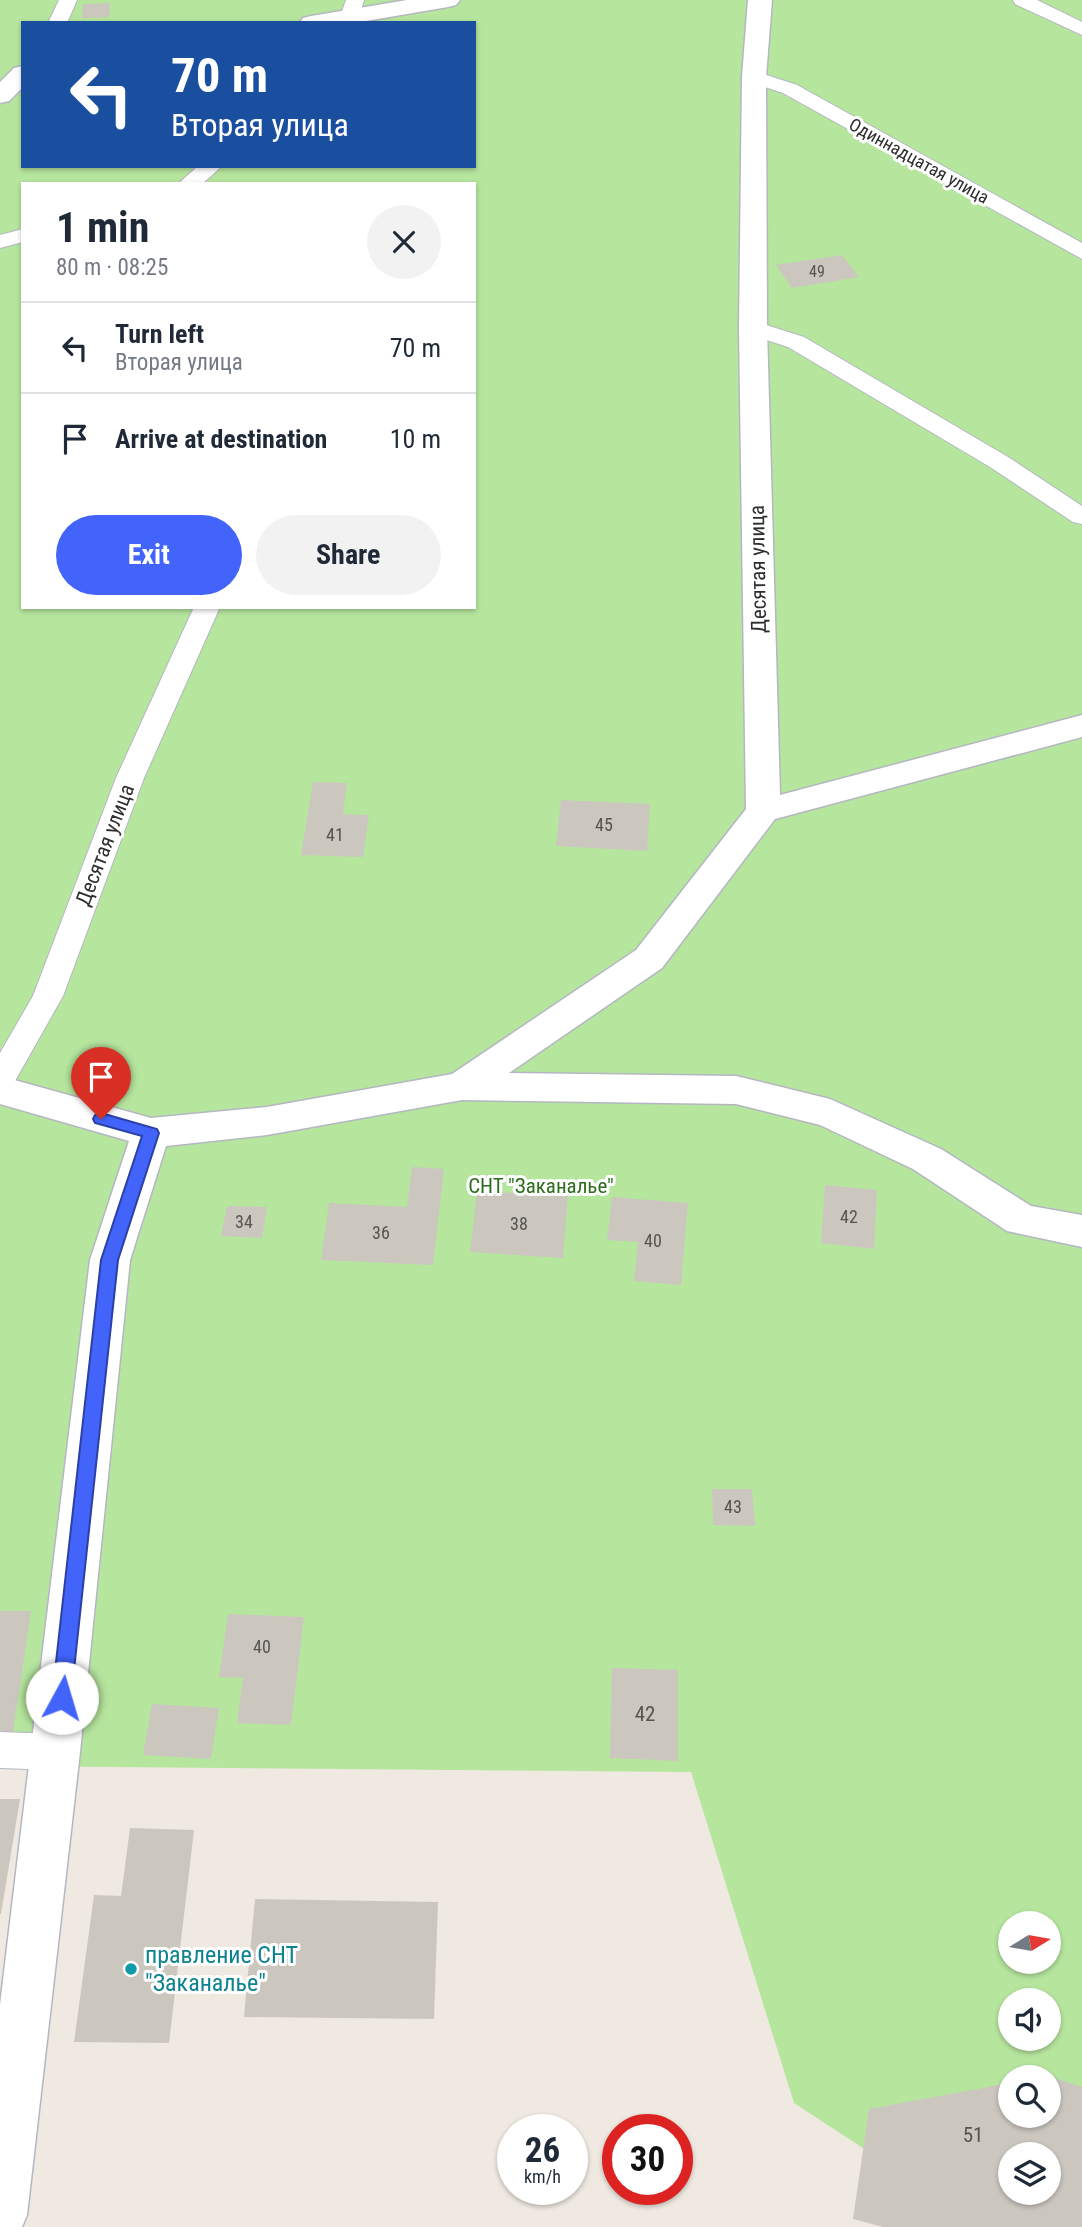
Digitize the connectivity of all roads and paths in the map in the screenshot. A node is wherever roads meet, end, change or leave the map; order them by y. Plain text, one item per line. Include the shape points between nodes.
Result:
1 (68, 0) edge
2 (448, 0) edge
3 (760, 0) edge
4 (1022, 0) edge
5 (350, 14) edge
6 (58, 21) edge
7 (320, 21) edge
8 (1082, 29) edge
9 (21, 75) edge
10 (754, 77) junction
11 (1, 94) edge
12 (209, 168) edge
13 (191, 182) edge
14 (21, 236) edge
15 (0, 242) edge
16 (1082, 252) edge
17 (753, 328) junction
18 (1082, 517) edge
19 (206, 609) edge
20 (1082, 726) edge
21 (762, 811) junction
22 (0, 1080) edge
23 (463, 1086) junction
24 (0, 1090) edge
25 (151, 1133) junction
26 (1082, 1231) edge
27 (0, 1750) edge
28 (56, 1752) junction
29 (0, 2216) edge

1 - 6 lane
2 - 5 street
3 - 10 street, Десятая улица
4 - 8 lane
5 - 7 street
9 - 11 street
10 - 16 lane, Одиннадцатая улица via 790,89
10 - 17 street, Десятая улица
12 - 13 lane
14 - 15 lane
17 - 18 lane via 796,342 999,461
17 - 21 street, Десятая улица
19 - 22 lane, Десятая улица via 130,778 48,996
20 - 21 street
21 - 23 street via 649,959
23 - 25 street via 267,1121
23 - 26 street via 749,1093 830,1113 927,1159 1021,1220
24 - 25 street
25 - 28 street via 110,1260
27 - 28 lane
28 - 29 street

